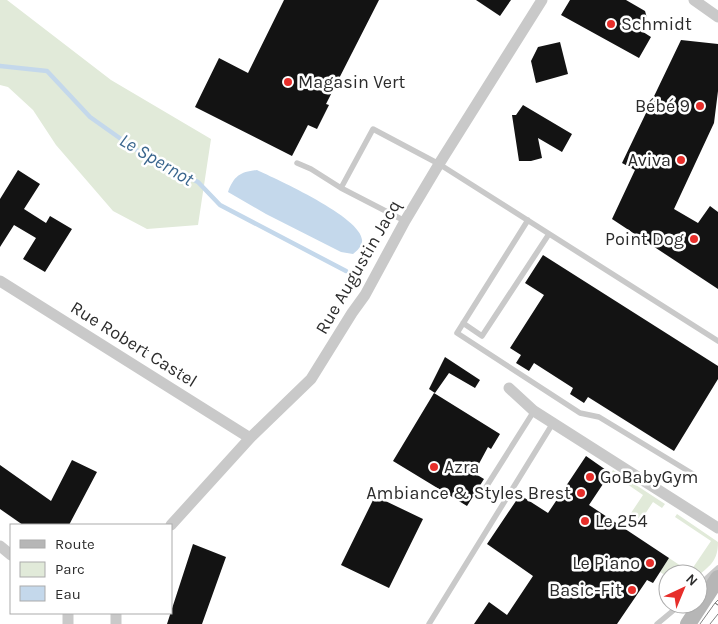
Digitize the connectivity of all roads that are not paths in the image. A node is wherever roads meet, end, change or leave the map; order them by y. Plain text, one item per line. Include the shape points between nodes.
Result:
1 (542, 0) edge
2 (694, 0) edge
3 (718, 17) edge
4 (297, 163) dead end
5 (439, 164) junction
6 (341, 188) junction
7 (528, 220) junction
8 (405, 221) junction
9 (549, 234) junction
10 (0, 281) edge
11 (463, 323) junction
12 (718, 341) edge
13 (508, 388) dead end
14 (534, 411) junction
15 (554, 423) junction
16 (250, 438) junction
17 (693, 474) dead end
18 (481, 495) dead end
19 (172, 524) edge
20 (718, 528) edge
21 (0, 546) edge
22 (10, 554) edge
23 (718, 568) edge
24 (708, 577) edge
25 (718, 578) edge
26 (668, 614) edge
27 (429, 624) edge
28 (657, 624) edge
29 (688, 624) edge

1 - 5 street, Rue Augustin Jacq
2 - 3 street
4 - 6 lane
5 - 6 lane via 372,129
5 - 7 lane
5 - 8 street, Rue Augustin Jacq
6 - 8 lane
7 - 9 lane
7 - 11 lane
8 - 16 street, Rue Augustin Jacq via 365,295 311,380
9 - 11 lane via 482,336
9 - 12 lane
10 - 16 street, Rue Robert Castel
11 - 17 lane via 457,333 580,413 599,417
13 - 14 street
14 - 15 street
14 - 18 lane
15 - 20 street
15 - 27 lane
16 - 19 street, Rue Augustin Jacq
21 - 22 street
23 - 24 lane
25 - 29 main road
26 - 28 lane

